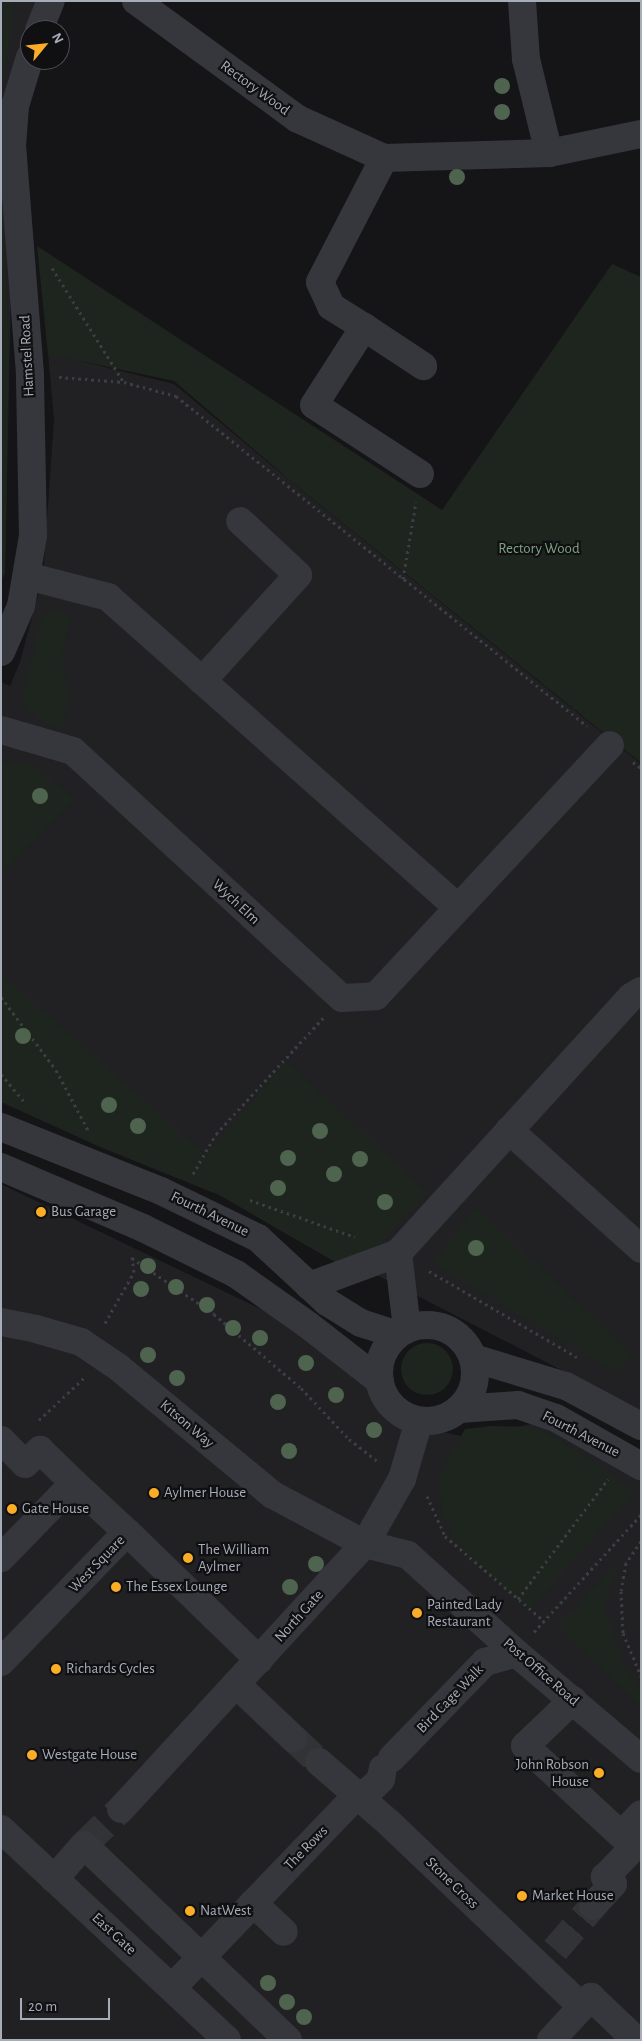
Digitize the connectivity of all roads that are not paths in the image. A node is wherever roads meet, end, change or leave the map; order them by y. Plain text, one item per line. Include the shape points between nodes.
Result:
1 (52, 1) edge
2 (136, 1) edge
3 (522, 1) edge
4 (43, 20) edge
5 (24, 70) edge
6 (8, 106) edge
7 (641, 134) edge
8 (549, 153) junction
9 (384, 158) junction
10 (364, 328) junction
11 (423, 366) dead end
12 (420, 474) road end
13 (240, 521) dead end
14 (26, 576) junction
15 (1, 652) edge
16 (202, 681) junction
17 (1, 730) edge
18 (610, 745) road end
19 (458, 908) junction
20 (641, 991) edge
21 (1, 1127) edge
22 (509, 1130) junction
23 (1, 1167) edge
24 (641, 1249) edge
25 (398, 1253) junction
26 (309, 1286) junction
27 (1, 1322) edge
28 (402, 1332) junction
29 (473, 1358) junction
30 (380, 1381) junction
31 (459, 1409) junction
32 (419, 1421) junction
33 (638, 1421) edge
34 (5, 1444) edge
35 (641, 1466) edge
36 (74, 1483) junction
37 (127, 1532) junction
38 (365, 1544) junction
39 (1, 1558) edge
40 (516, 1652) junction
41 (260, 1660) junction
42 (1, 1662) edge
43 (236, 1684) junction
44 (573, 1700) junction
45 (293, 1738) tunnel mouth
46 (392, 1758) dead end
47 (641, 1759) edge
48 (319, 1762) tunnel mouth
49 (362, 1789) junction
50 (121, 1809) tunnel mouth
51 (641, 1814) edge
52 (1, 1829) edge
53 (641, 1840) edge
54 (54, 1878) junction
55 (253, 1903) junction
56 (593, 1906) tunnel mouth
57 (284, 1932) dead end
58 (202, 1958) junction
59 (172, 1988) junction
60 (582, 2007) junction
61 (227, 2040) edge
62 (288, 2040) edge
63 (551, 2040) edge
64 (636, 2040) edge

1 - 4 street
2 - 9 street, Rectory Wood via 298,119
3 - 8 street via 526,59
5 - 6 street, Hamstel Road
6 - 14 street, Hamstel Road via 30,374 33,536
7 - 8 street, Rectory Wood
8 - 9 street, Rectory Wood
9 - 10 street via 320,282 331,306
10 - 11 street
10 - 12 street via 314,405
13 - 16 street via 298,575
14 - 15 street, Hamstel Road via 22,606
14 - 16 street via 108,597
16 - 19 street
17 - 19 street, Wych Elm via 73,751 342,998 376,996
18 - 19 street
20 - 22 street via 631,997
21 - 26 street, Fourth Avenue via 161,1191 258,1238
22 - 24 street
22 - 25 street
23 - 30 street via 236,1274
25 - 26 street
25 - 28 street
26 - 28 street, Fourth Avenue via 327,1302 361,1323
27 - 38 street, Kitson Way via 81,1342 118,1367 273,1495
28 - 29 street via 422,1325 439,1326 466,1344
28 - 30 street via 382,1356
29 - 31 street via 474,1386
29 - 33 street via 566,1386
30 - 32 street via 384,1395 393,1407
31 - 32 street via 448,1417
31 - 35 street, Fourth Avenue via 518,1405 556,1418
32 - 38 street, North Gate via 402,1479
34 - 36 street via 26,1464 40,1450
36 - 37 street
36 - 39 street
37 - 41 street, West Square
37 - 42 street, West Square
38 - 40 street, Post Office Road via 408,1556
38 - 41 street, North Gate
40 - 44 street, Post Office Road
40 - 46 street, Bird Cage Walk via 485,1662
41 - 43 street, North Gate
43 - 45 street
43 - 50 street, North Gate
44 - 47 street, Post Office Road
44 - 51 street via 525,1746 620,1835
48 - 49 street, Stone Cross
49 - 55 street, The Rows
49 - 60 street, Stone Cross via 388,1822
52 - 54 street, East Gate
53 - 56 street via 606,1877 613,1884
54 - 58 street via 84,1845
54 - 59 street, East Gate
55 - 57 street
55 - 58 street, The Rows
58 - 59 street, The Rows
58 - 62 street
59 - 61 street, East Gate
60 - 63 street
60 - 64 street via 591,1997

